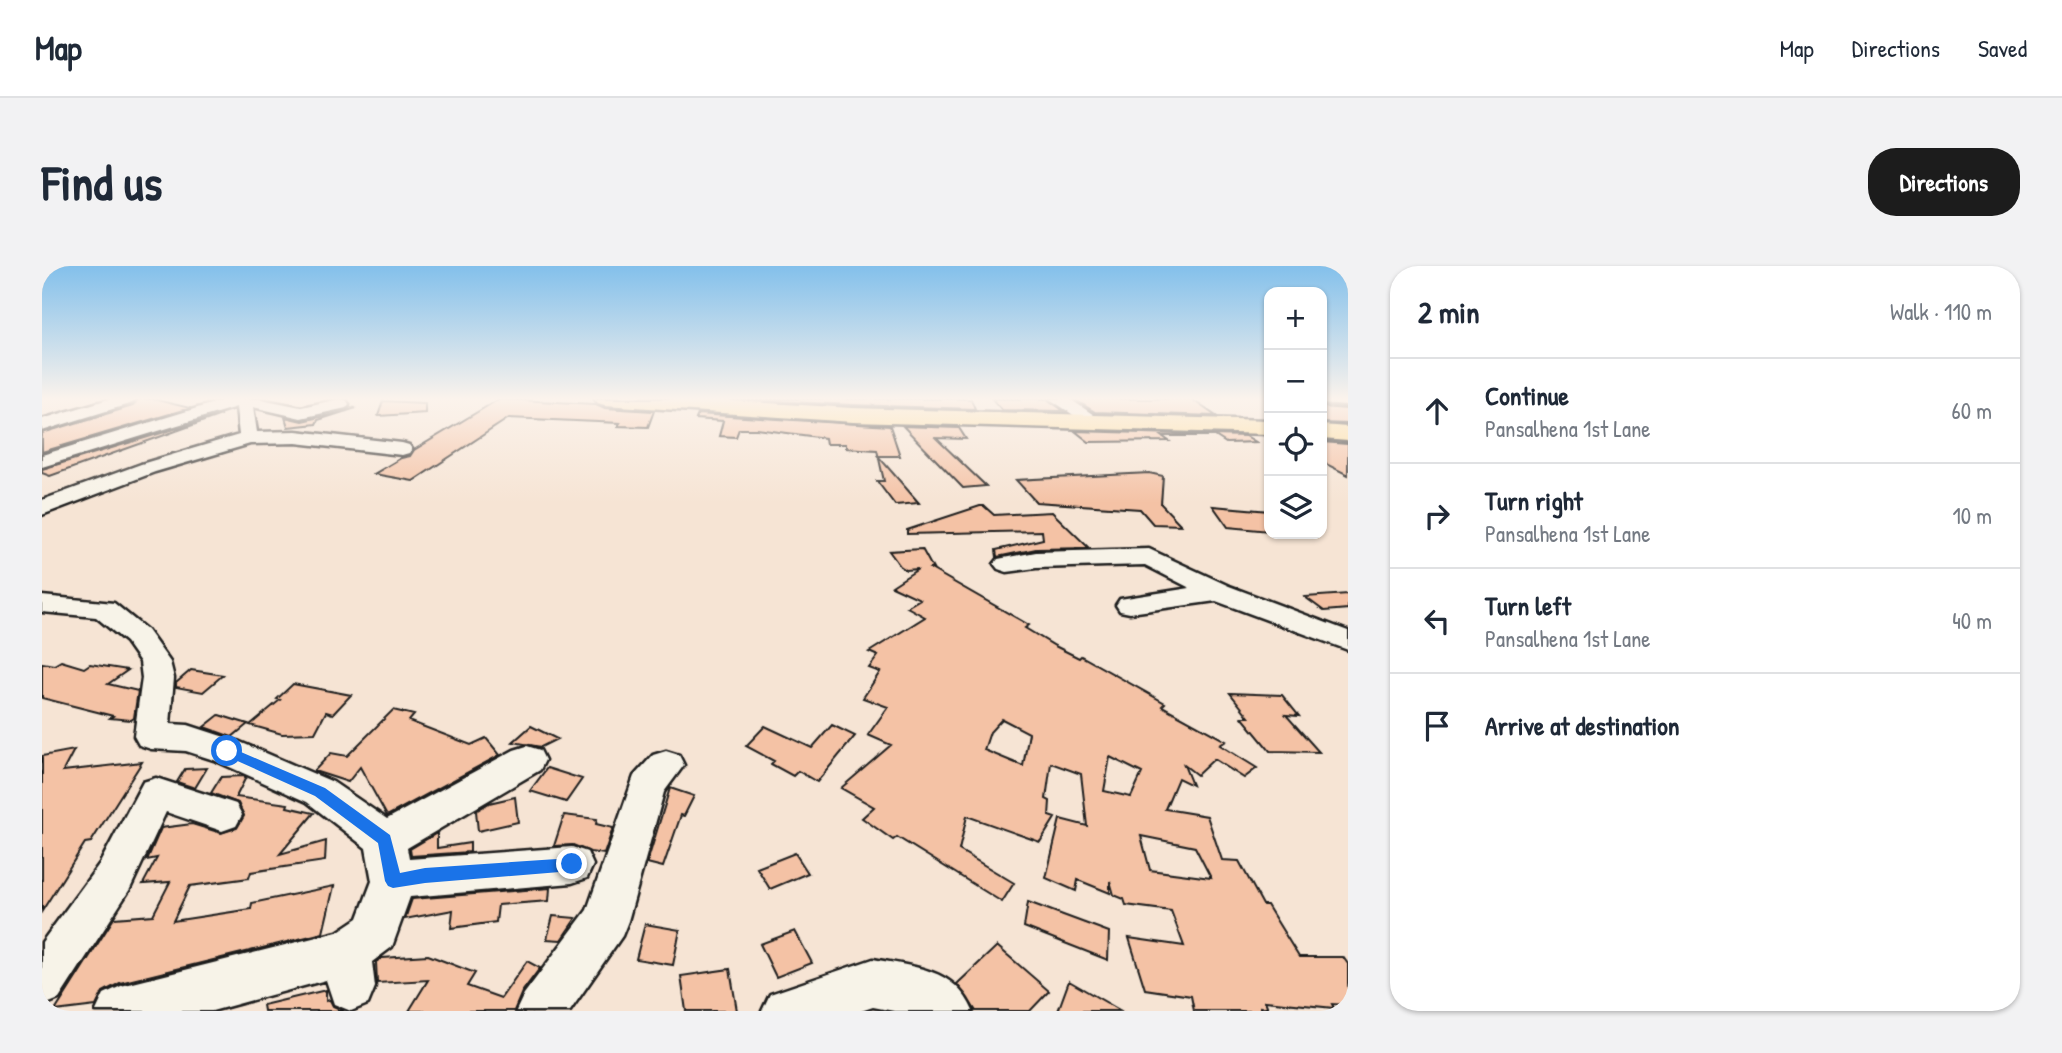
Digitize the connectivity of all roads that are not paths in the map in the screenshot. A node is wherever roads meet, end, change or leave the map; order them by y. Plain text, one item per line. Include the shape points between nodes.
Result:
1 (131, 434) edge
2 (248, 434) edge
3 (249, 438) junction
4 (402, 449) dead end
5 (42, 461) edge
6 (42, 508) edge
7 (1007, 564) dead end
8 (1219, 592) junction
9 (42, 604) edge
10 (1130, 605) dead end
11 (1348, 641) edge
12 (527, 760) dead end
13 (666, 765) dead end
14 (222, 815) dead end
15 (385, 840) junction
16 (572, 864) dead end
17 (393, 881) junction
18 (42, 982) edge
19 (121, 1011) edge
20 (541, 1011) edge
21 (787, 1011) edge
22 (948, 1011) edge

1 - 5 street
2 - 3 street
3 - 4 street via 296,437
3 - 6 street via 148,468
7 - 8 street via 1149,557
8 - 10 street
8 - 11 street
9 - 15 street via 104,609 137,636 155,662 170,737 227,751 320,792
12 - 15 street
13 - 20 street via 647,786 606,921
14 - 18 street via 156,793 115,876
15 - 17 street
16 - 17 street
17 - 19 street via 376,932 350,969
21 - 22 street via 873,983 925,993

